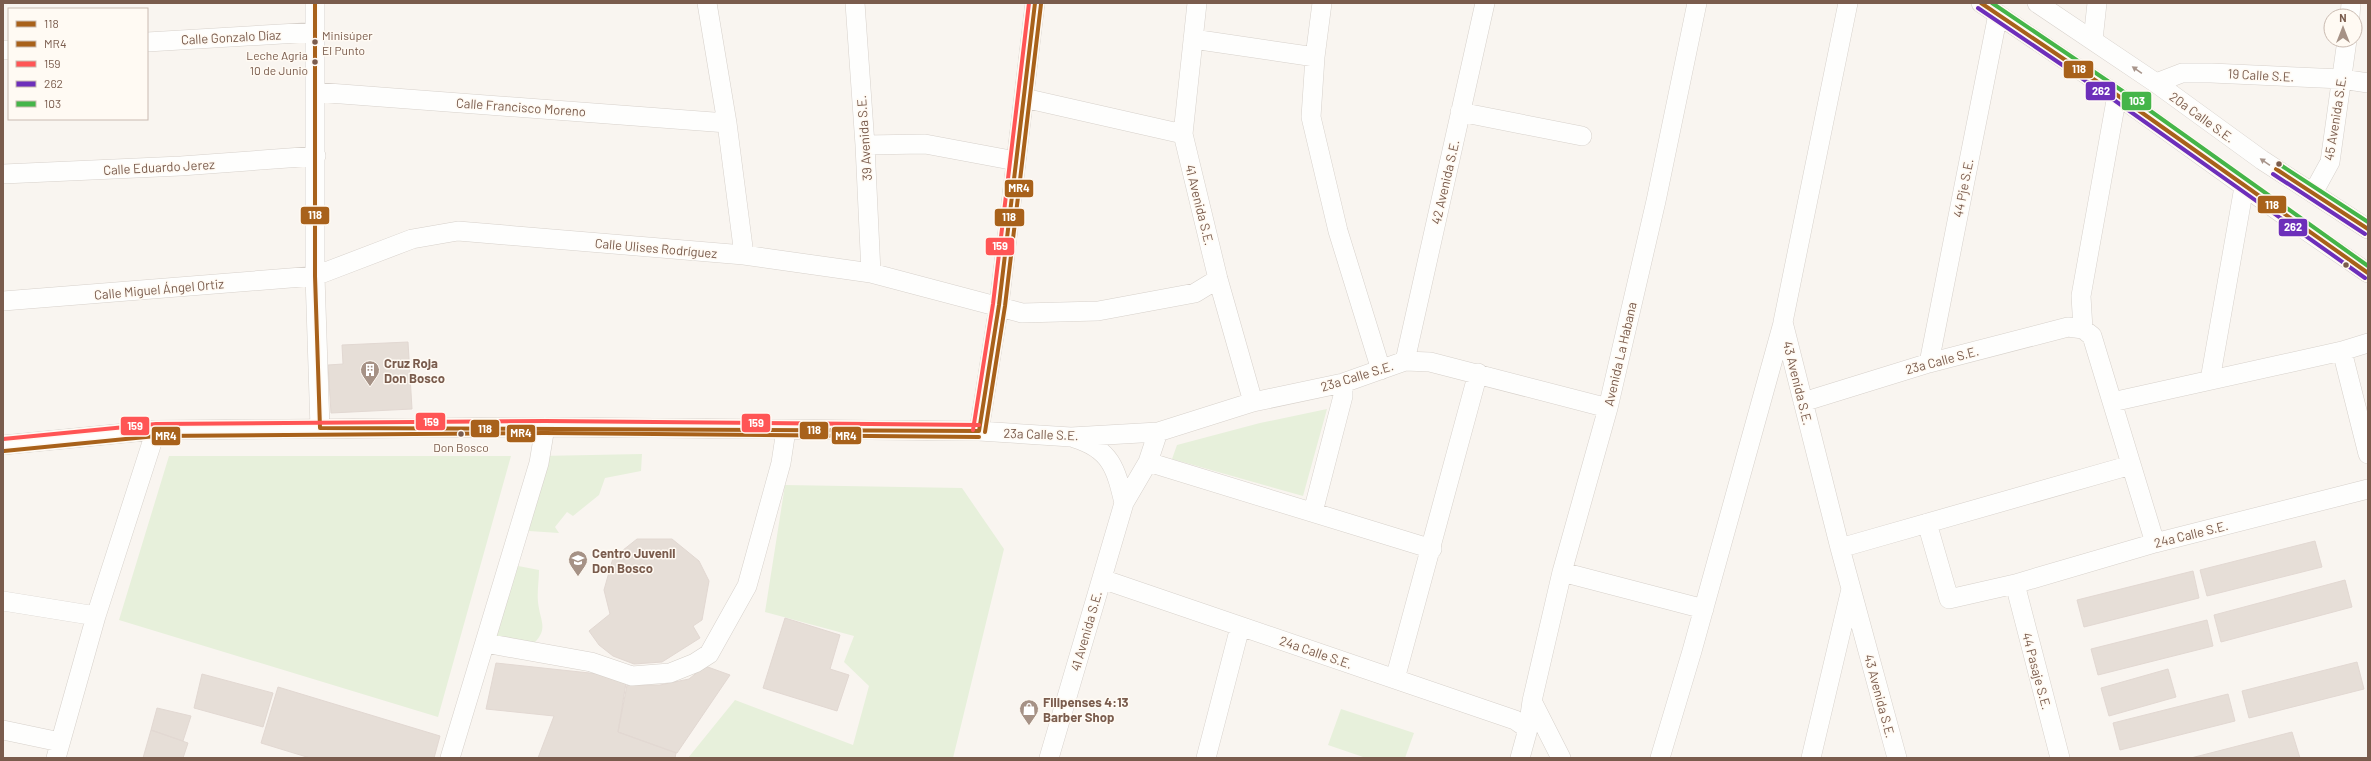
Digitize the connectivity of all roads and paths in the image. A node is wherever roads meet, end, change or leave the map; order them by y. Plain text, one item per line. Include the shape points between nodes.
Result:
1 (315, 3) edge
2 (707, 3) edge
3 (855, 3) edge
4 (1035, 3) edge
5 (1197, 3) edge
6 (1322, 3) edge
7 (1485, 3) edge
8 (1697, 3) edge
9 (1848, 3) edge
10 (1981, 3) edge
11 (2039, 3) edge
12 (2098, 3) edge
13 (1998, 14) junction
14 (315, 32) junction
15 (1193, 39) junction
16 (2094, 40) junction
17 (148, 42) edge
18 (2346, 48) edge
19 (1315, 57) junction
20 (2342, 79) junction
21 (2156, 83) junction
22 (2368, 83) edge
23 (315, 92) junction
24 (2117, 95) junction
25 (1024, 98) junction
26 (1460, 112) junction
27 (727, 123) junction
28 (1183, 134) junction
29 (1582, 136) dead end
30 (865, 145) junction
31 (316, 156) junction
32 (1016, 161) junction
33 (3, 174) edge
34 (2244, 187) junction
35 (2313, 193) junction
36 (2368, 229) edge
37 (744, 255) junction
38 (871, 273) junction
39 (2368, 273) edge
40 (315, 276) junction
41 (1218, 279) junction
42 (3, 301) edge
43 (999, 305) junction
44 (1783, 322) junction
45 (2083, 329) junction
46 (2368, 343) edge
47 (2342, 351) junction
48 (1405, 361) junction
49 (1929, 363) junction
50 (1381, 370) junction
51 (1478, 373) junction
52 (2210, 380) junction
53 (1343, 383) junction
54 (1252, 402) junction
55 (1803, 402) junction
56 (2112, 402) junction
57 (1608, 408) junction
58 (545, 427) junction
59 (320, 428) junction
60 (156, 430) junction
61 (786, 430) junction
62 (979, 431) junction
63 (1158, 432) junction
64 (1071, 436) junction
65 (3, 445) edge
66 (2368, 454) edge
67 (1148, 462) junction
68 (2131, 465) junction
69 (2367, 492) edge
70 (1124, 503) junction
71 (1313, 512) junction
72 (1927, 524) junction
73 (2155, 543) junction
74 (1840, 548) junction
75 (1432, 549) junction
76 (1562, 572) junction
77 (1102, 579) junction
78 (2015, 584) junction
79 (1851, 588) junction
80 (3, 601) edge
81 (1704, 609) junction
82 (96, 616) junction
83 (1240, 627) junction
84 (485, 643) junction
85 (1395, 679) junction
86 (1532, 701) junction
87 (1528, 729) junction
88 (3, 730) edge
89 (58, 750) edge
90 (450, 758) edge
91 (1049, 758) edge
92 (1206, 758) edge
93 (1520, 758) edge
94 (1560, 758) edge
95 (1660, 758) edge
96 (1811, 758) edge
97 (1897, 758) edge
98 (2060, 758) edge

1 - 14 street
2 - 27 street
3 - 30 street, 39 Avenida S.E.
4 - 25 street
5 - 15 street, 41 Avenida S.E.
6 - 19 street
7 - 26 street, 42 Avenida S.E.
8 - 57 street, Avenida La Habana via 1656,201
9 - 44 street, 43 Avenida S.E.
10 - 13 street
11 - 16 street, 20a Calle S.E.
12 - 16 street
13 - 24 street
13 - 49 street, 44 Pje S.E.
14 - 17 street, Calle Gonzalo Díaz
14 - 23 street
15 - 19 street
15 - 28 street, 41 Avenida S.E.
21 -> 16 street, 20a Calle S.E.
18 - 20 street, 45 Avenida S.E.
19 - 50 street via 1311,117 1338,231
20 - 21 street, 19 Calle S.E. via 2182,73
20 - 22 street, 19 Calle S.E.
20 - 35 street, 45 Avenida S.E. via 2330,162
35 -> 21 street, 20a Calle S.E. via 2262,160
23 - 27 street, Calle Francisco Moreno
23 - 31 street
24 - 34 street
24 - 45 street via 2081,296
25 - 28 street
25 - 32 street
26 - 29 street
26 - 48 street, 42 Avenida S.E.
27 - 37 street
28 - 41 street, 41 Avenida S.E.
30 - 32 street via 925,144
30 - 38 street, 39 Avenida S.E.
31 - 33 street, Calle Eduardo Jerez via 181,166
31 - 40 street
32 - 43 street
34 - 39 street
34 - 52 street
35 - 36 street, 20a Calle S.E.
37 - 38 street, Calle Ulises Rodríguez
37 - 40 street, Calle Ulises Rodríguez via 458,231 412,239
38 - 43 street, Calle Ulises Rodríguez
40 - 42 street, Calle Miguel Ángel Ortiz
40 - 59 street
41 - 43 street, Calle Ulises Rodríguez via 1195,294 1098,312 1022,313
41 - 54 street, 41 Avenida S.E.
43 - 62 street
44 - 55 street, 43 Avenida S.E.
44 - 81 street
45 - 49 street, 23a Calle S.E. via 2068,327
45 - 56 street via 2092,336
46 - 47 street
47 - 52 street
47 - 66 street
48 - 50 street, 23a Calle S.E.
48 - 51 street, 23a Calle S.E. via 1430,362
49 - 55 street, 23a Calle S.E.
50 - 53 street, 23a Calle S.E.
51 - 57 street, 23a Calle S.E.
51 - 75 street
52 - 56 street
53 - 54 street, 23a Calle S.E.
53 - 71 street via 1343,396
54 - 63 street, 23a Calle S.E.
55 - 74 street, 43 Avenida S.E.
56 - 68 street
57 - 76 street, Avenida La Habana
58 - 59 street, 23a Calle S.E.
58 - 61 street, 23a Calle S.E.
58 - 84 street via 539,463
59 - 60 street, 23a Calle S.E.
60 - 65 street, 23a Calle S.E.
60 - 82 street
61 - 62 street, 23a Calle S.E.
61 - 84 street via 781,463 747,586 710,654 670,673 632,676 591,662
62 - 64 street, 23a Calle S.E.
63 - 64 street, 23a Calle S.E.
63 - 67 street, 41 Avenida S.E.
64 - 70 street via 1090,442 1106,455 1116,471
67 - 70 street, 41 Avenida S.E.
67 - 71 street
68 - 72 street
68 - 73 street
69 - 73 street, 24a Calle S.E.
70 - 77 street, 41 Avenida S.E.
71 - 75 street
72 - 74 street
72 - 78 street, 24a Calle S.E. via 1949,599
73 - 78 street, 24a Calle S.E.
74 - 79 street, 43 Avenida S.E.
75 - 85 street
76 - 81 street
76 - 86 street, Avenida La Habana
77 - 83 street, 24a Calle S.E.
77 - 91 street, 41 Avenida S.E.
78 - 98 street, 44 Pasaje S.E.
79 - 96 street
79 - 97 street, 43 Avenida S.E.
80 - 82 street
81 - 95 street
82 - 89 street
83 - 85 street, 24a Calle S.E.
83 - 92 street
84 - 90 street
85 - 87 street, 24a Calle S.E. via 1515,720
86 - 87 street, Avenida La Habana
86 - 94 street
87 - 93 street, Avenida La Habana
88 - 89 street

